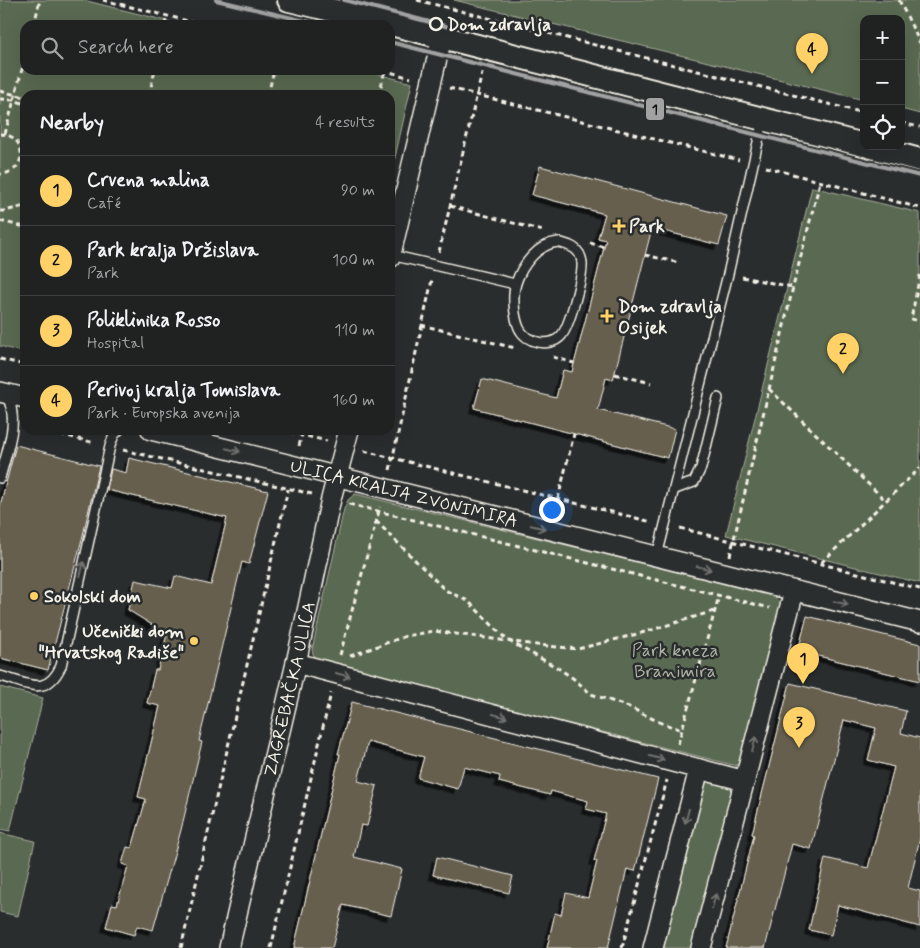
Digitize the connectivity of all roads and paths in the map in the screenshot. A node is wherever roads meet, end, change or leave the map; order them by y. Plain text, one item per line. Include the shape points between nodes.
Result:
1 (40, 0) edge
2 (103, 0) edge
3 (289, 0) edge
4 (417, 0) edge
5 (899, 0) edge
6 (167, 16) junction
7 (35, 20) edge
8 (166, 20) edge
9 (183, 20) edge
10 (372, 20) edge
11 (395, 26) edge
12 (442, 37) junction
13 (920, 43) edge
14 (395, 73) edge
15 (21, 75) edge
16 (153, 75) edge
17 (273, 75) edge
18 (383, 75) edge
19 (431, 84) junction
20 (150, 90) edge
21 (269, 90) edge
22 (381, 90) edge
23 (0, 91) edge
24 (16, 94) junction
25 (20, 95) edge
26 (0, 99) edge
27 (14, 100) junction
28 (20, 102) edge
29 (860, 112) edge
30 (763, 120) junction
31 (905, 124) edge
32 (920, 127) edge
33 (0, 134) edge
34 (5, 134) junction
35 (860, 144) edge
36 (883, 150) edge
37 (20, 151) edge
38 (920, 160) edge
39 (20, 163) edge
40 (753, 163) junction
41 (0, 174) edge
42 (820, 182) junction
43 (450, 206) dead end
44 (20, 207) edge
45 (920, 208) edge
46 (0, 210) edge
47 (0, 221) edge
48 (20, 226) edge
49 (527, 227) dead end
50 (395, 235) edge
51 (645, 255) dead end
52 (395, 257) edge
53 (680, 263) dead end
54 (728, 274) junction
55 (920, 275) edge
56 (516, 284) junction
57 (793, 287) junction
58 (920, 321) edge
59 (421, 325) dead end
60 (498, 344) dead end
61 (0, 359) edge
62 (20, 364) edge
63 (615, 374) dead end
64 (650, 383) dead end
65 (768, 388) junction
66 (2, 392) edge
67 (20, 397) edge
68 (718, 398) dead end
69 (574, 434) dead end
70 (64, 435) edge
71 (115, 435) edge
72 (172, 435) edge
73 (302, 435) joint
74 (347, 438) edge
75 (110, 446) junction
76 (294, 466) junction
77 (920, 468) edge
78 (338, 477) junction
79 (0, 478) edge
80 (288, 488) junction
81 (674, 488) junction
82 (558, 499) junction
83 (331, 500) junction
84 (885, 500) junction
85 (376, 520) dead end
86 (666, 525) junction
87 (734, 542) junction
88 (657, 556) junction
89 (821, 563) junction
90 (725, 574) junction
91 (920, 589) edge
92 (794, 591) junction
93 (720, 595) junction
94 (715, 611) junction
95 (788, 612) junction
96 (920, 622) edge
97 (507, 640) junction
98 (348, 657) dead end
99 (296, 663) junction
100 (0, 676) edge
101 (682, 730) junction
102 (672, 762) junction
103 (699, 769) junction
104 (745, 781) junction
105 (181, 948) edge
106 (229, 948) edge
107 (622, 948) edge
108 (653, 948) edge
109 (701, 948) edge

1 - 7 path
2 - 6 path
3 - 10 street
4 - 29 path
5 - 13 path
6 - 8 path
6 - 9 path
11 - 12 street
12 - 19 street
12 - 30 street
14 - 19 path
15 - 24 path
16 - 20 path
17 - 21 path
18 - 22 path
19 - 40 path
19 - 50 street
23 - 24 path
24 - 25 path
24 - 27 path
26 - 27 path
27 - 28 path
27 - 34 path
30 - 35 street
30 - 40 lane
31 - 32 path
33 - 34 path
34 - 37 path via 16,141
36 - 38 street
39 - 41 path via 12,171
40 - 42 path
40 - 54 lane
42 - 45 path
42 - 57 path
43 - 49 path
44 - 46 path
47 - 48 path
51 - 53 path
52 - 56 lane
54 - 57 path
54 - 81 lane
55 - 58 path via 911,319
56 - 56 lane via 516,320 520,331 538,342 549,343 560,337 568,326 581,273 578,250 558,242 541,247
57 - 65 path
59 - 60 path
61 - 62 path
63 - 64 path
65 - 84 path
65 - 87 path
66 - 67 street
66 - 79 lane via 13,411 13,423
68 - 81 lane via 701,468 694,482
69 - 82 path
70 - 75 path
71 - 75 lane
72 -> 76 street, ULICA KRALJA ZVONIMIRA
73 - 74 path
73 - 76 path
74 - 78 street, ZAGREBAČKA ULICA
74 - 82 path
75 - 80 path
100 -> 75 lane via 39,686 55,677 61,666
76 - 78 street, ULICA KRALJA ZVONIMIRA
76 - 80 path
77 - 84 path
78 - 83 street, ZAGREBAČKA ULICA
78 -> 88 street, ULICA KRALJA ZVONIMIRA
80 - 83 path
80 - 105 path
81 - 86 lane
82 - 86 path
83 - 93 path
83 - 99 street, ZAGREBAČKA ULICA
84 - 89 path
85 - 97 path via 446,590 468,601
86 - 87 path
86 - 88 lane
87 - 89 path
87 - 90 path
88 -> 90 street, ULICA KRALJA ZVONIMIRA
89 - 91 path
90 - 92 street, ULICA KRALJA ZVONIMIRA
90 - 93 path
92 - 95 street
92 -> 96 street, ULICA KRALJA ZVONIMIRA
93 - 94 path
93 - 95 path
94 - 97 path via 578,649
94 - 101 path
104 -> 95 street
97 - 98 path via 434,631 406,636
97 - 101 path via 558,668 590,694
99 -> 102 street
99 - 106 street, ZAGREBAČKA ULICA
101 - 102 path
102 - 103 street
102 - 107 path
103 - 104 street
103 -> 108 street
109 -> 104 street

